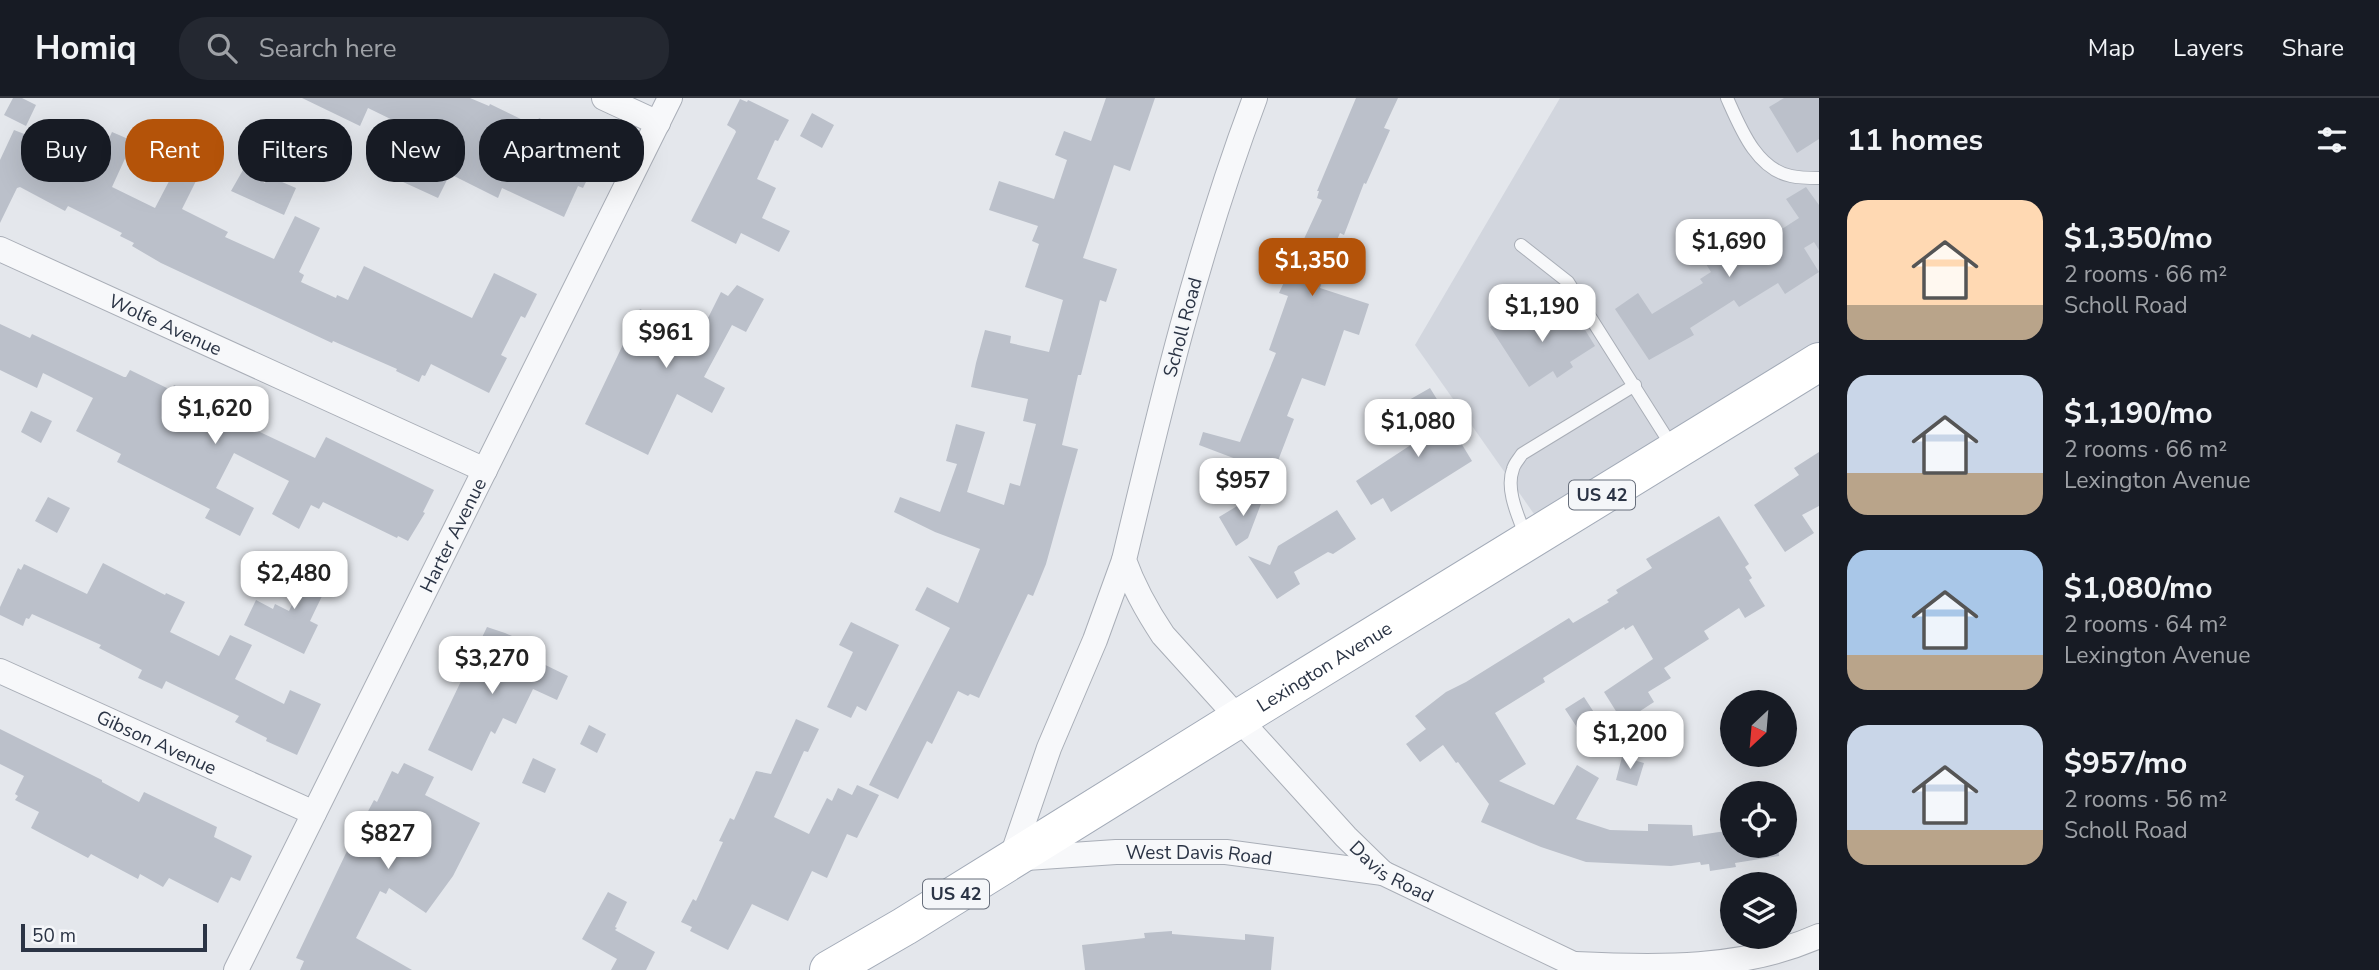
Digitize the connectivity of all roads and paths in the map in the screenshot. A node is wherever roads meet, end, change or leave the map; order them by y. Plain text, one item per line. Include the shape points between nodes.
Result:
1 (604, 98) edge
2 (670, 98) edge
3 (1255, 98) edge
4 (1727, 98) edge
5 (658, 123) junction
6 (1819, 178) edge
7 (1521, 245) dead end
8 (0, 249) edge
9 (1819, 362) edge
10 (1635, 385) junction
11 (1674, 452) junction
12 (485, 470) junction
13 (1528, 541) junction
14 (1124, 560) junction
15 (0, 671) edge
16 (1238, 719) junction
17 (314, 813) junction
18 (1011, 859) junction
19 (1383, 873) junction
20 (1819, 936) edge
21 (1797, 947) edge
22 (1790, 949) edge
23 (1793, 949) edge
24 (1581, 967) edge
25 (236, 970) edge
26 (829, 970) edge
27 (1782, 970) edge

1 - 5 street
2 - 5 street, Harter Avenue
3 - 14 street, Scholl Road via 1190,294
4 - 6 lane via 1746,138 1768,164 1789,176
5 - 12 street, Harter Avenue
7 - 10 lane via 1568,282
8 - 12 street, Wolfe Avenue
9 - 11 main road, Lexington Avenue / US 42
10 - 11 lane
10 - 13 lane via 1522,454 1510,483
11 - 13 main road, Lexington Avenue / US 42
12 - 17 street, Harter Avenue
13 - 16 main road, Lexington Avenue / US 42
14 - 16 street via 1145,609 1163,635
14 - 18 street, Scholl Road via 1049,748
15 - 17 street, Gibson Avenue
16 - 18 main road, Lexington Avenue / US 42
16 - 19 street, Davis Road
17 - 25 street, Harter Avenue
18 - 19 street, West Davis Road via 1116,852 1226,852
18 - 26 main road, Lexington Avenue / US 42
19 - 24 street, Davis Road
20 - 21 street
22 - 24 street via 1696,965
23 - 27 street

